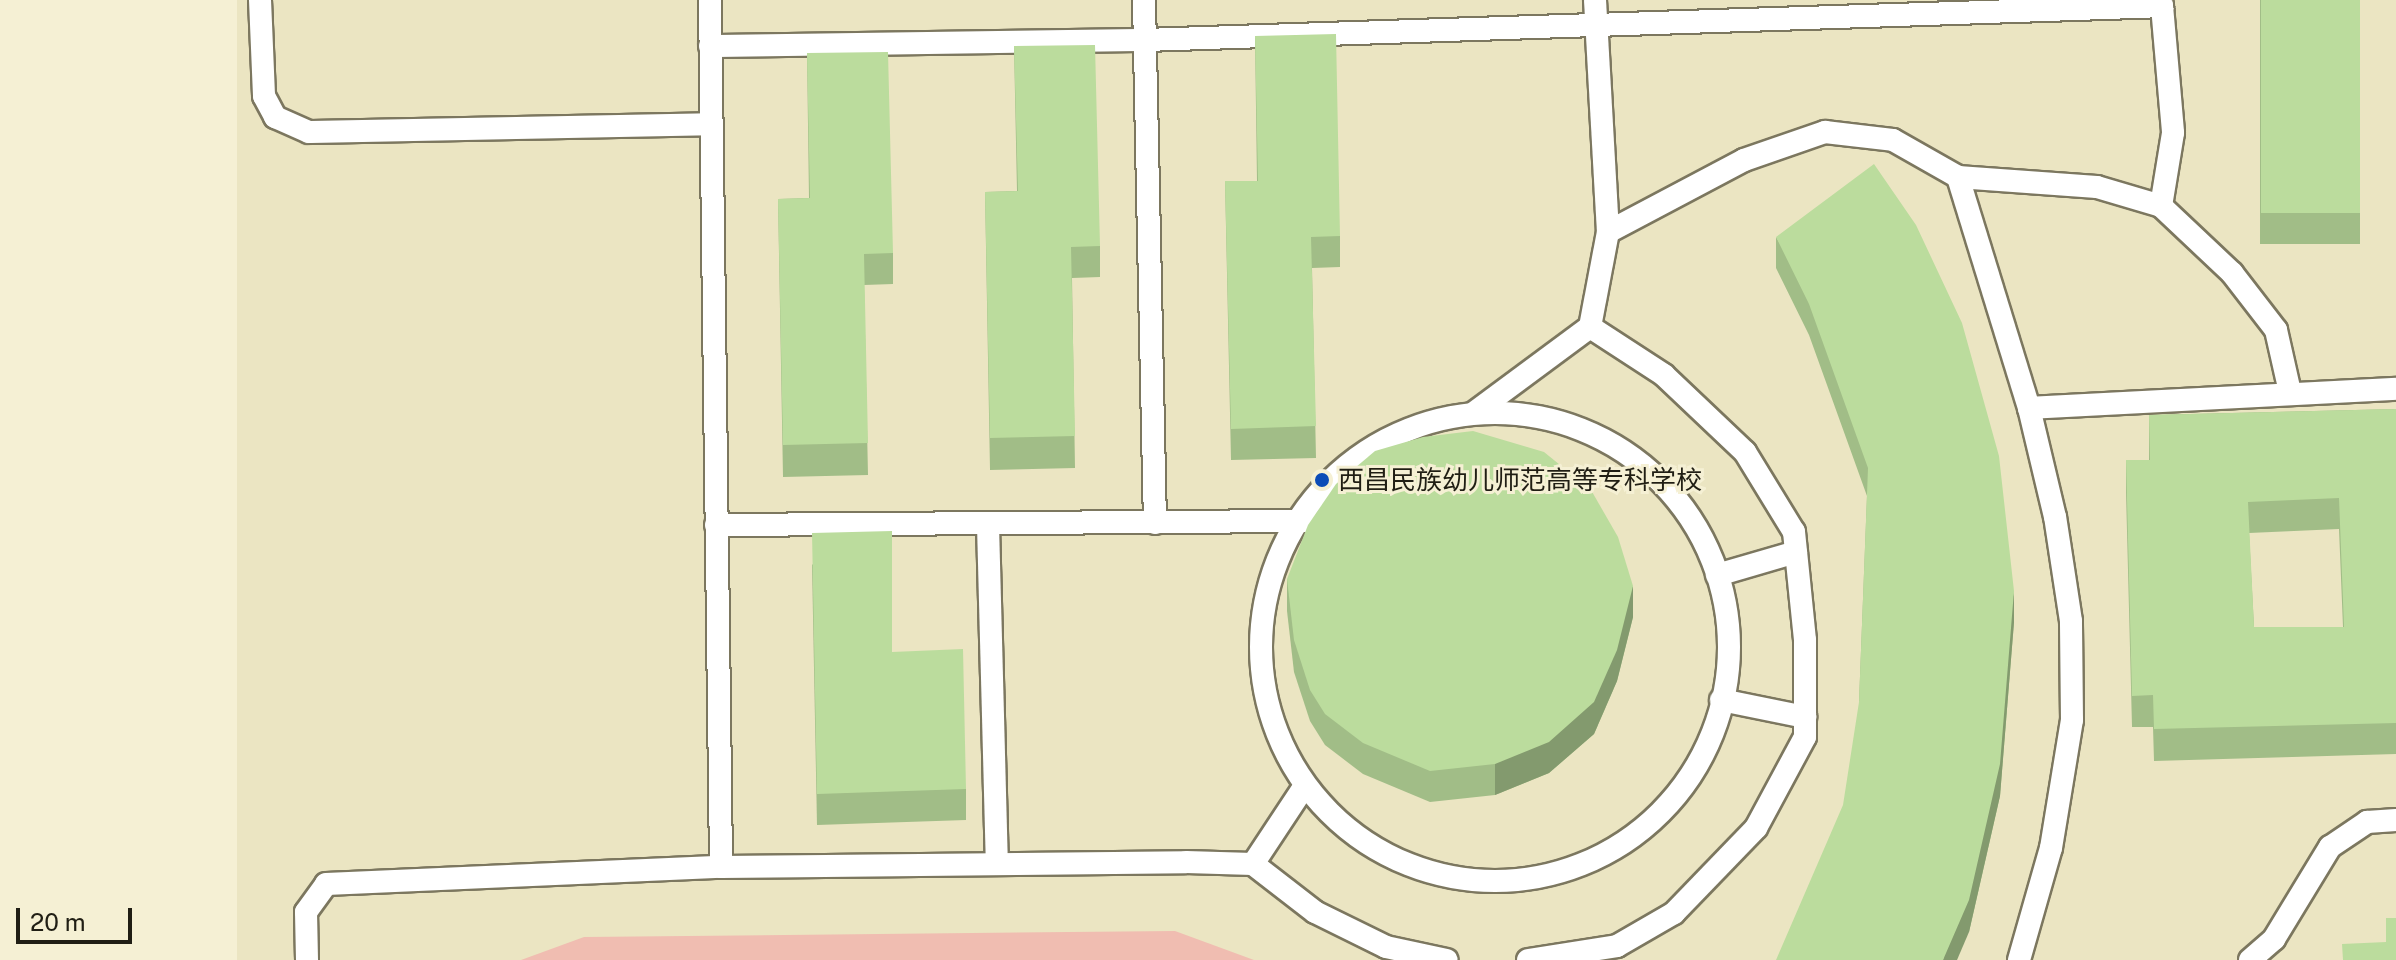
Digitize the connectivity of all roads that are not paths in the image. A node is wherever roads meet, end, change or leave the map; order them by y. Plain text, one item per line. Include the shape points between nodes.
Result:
1 (260, 0) edge
2 (710, 0) edge
3 (1144, 0) edge
4 (2162, 3) edge
5 (2018, 5) edge
6 (1595, 11) edge
7 (1145, 40) junction
8 (710, 46) junction
9 (711, 124) junction
10 (1958, 177) junction
11 (2161, 206) junction
12 (1608, 232) junction
13 (1590, 327) junction
14 (2396, 389) edge
15 (2290, 392) junction
16 (2029, 408) junction
17 (1475, 412) junction
18 (1307, 521) junction
19 (1155, 523) junction
20 (716, 525) junction
21 (988, 525) junction
22 (1796, 552) junction
23 (1717, 575) junction
24 (1721, 700) junction
25 (1805, 717) junction
26 (1304, 787) junction
27 (2396, 820) edge
28 (997, 862) junction
29 (1253, 864) junction
30 (721, 867) junction
31 (1597, 955) edge
32 (307, 960) edge
33 (1447, 960) edge
34 (1528, 960) edge
35 (2019, 960) edge
36 (2250, 960) edge

1 - 9 lane via 264,96 275,117 309,132
2 - 8 lane
3 - 7 lane
4 - 5 lane
4 - 11 lane via 2173,133
5 - 6 lane
6 - 7 lane
6 - 12 lane
7 - 8 lane
7 - 19 lane
8 - 9 lane
9 - 20 lane
10 - 11 lane via 2097,187
10 - 12 lane via 1893,140 1825,132 1744,160
10 - 16 lane
11 - 15 lane via 2232,273 2276,330
12 - 13 lane
13 - 17 lane
13 - 22 lane via 1664,375 1745,452 1794,532
14 - 15 lane
15 - 16 lane
16 - 35 lane via 2055,517 2071,621 2072,720 2051,848
17 - 18 lane via 1407,422 1352,454
17 - 23 lane via 1534,414 1596,438 1642,466 1683,502
18 - 19 lane
18 - 26 lane via 1276,566 1260,652 1265,714
19 - 21 lane
20 - 21 lane
20 - 30 lane
21 - 28 lane
22 - 23 lane
22 - 25 lane via 1805,640
23 - 24 lane via 1727,659
24 - 25 lane
24 - 26 lane via 1704,750 1674,807 1601,861 1533,879 1444,878 1390,857 1344,826
25 - 31 lane via 1805,737 1756,828 1674,913
26 - 29 lane
27 - 36 lane via 2367,822 2330,847 2274,939
28 - 29 lane
28 - 30 lane
29 - 33 lane via 1315,912 1357,933 1386,947
30 - 32 lane via 326,884 306,912
31 - 34 lane

